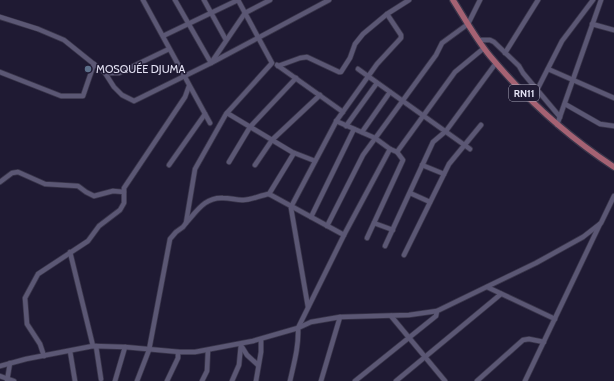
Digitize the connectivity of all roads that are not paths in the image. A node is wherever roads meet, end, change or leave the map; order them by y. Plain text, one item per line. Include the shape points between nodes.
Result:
1 (143, 0) edge
2 (174, 0) edge
3 (204, 0) edge
4 (238, 0) edge
5 (270, 0) edge
6 (329, 0) edge
7 (409, 0) edge
8 (453, 0) edge
9 (480, 0) edge
10 (538, 0) edge
11 (593, 0) edge
12 (601, 0) edge
13 (211, 13) junction
14 (245, 13) junction
15 (387, 14) junction
16 (0, 17) edge
17 (188, 24) junction
18 (468, 24) junction
19 (592, 24) junction
20 (614, 30) edge
21 (163, 36) junction
22 (258, 37) junction
23 (226, 40) junction
24 (479, 40) junction
25 (484, 48) junction
26 (169, 49) junction
27 (505, 53) junction
28 (211, 63) junction
29 (272, 63) junction
30 (496, 63) junction
31 (94, 64) junction
32 (278, 66) junction
33 (358, 69) dead end
34 (548, 69) junction
35 (0, 72) edge
36 (105, 73) junction
37 (184, 76) junction
38 (368, 76) junction
39 (296, 78) junction
40 (573, 80) junction
41 (377, 83) junction
42 (189, 86) junction
43 (537, 90) junction
44 (390, 92) junction
45 (320, 95) junction
46 (614, 98) edge
47 (402, 101) junction
48 (565, 104) junction
49 (343, 112) junction
50 (227, 113) junction
51 (205, 114) junction
52 (423, 116) junction
53 (560, 117) junction
54 (336, 121) junction
55 (210, 123) dead end
56 (481, 125) dead end
57 (557, 125) junction
58 (346, 126) junction
59 (614, 126) edge
60 (250, 127) junction
61 (354, 129) junction
62 (362, 132) junction
63 (446, 132) junction
64 (375, 138) junction
65 (272, 140) junction
66 (464, 145) junction
67 (390, 149) junction
68 (470, 149) dead end
69 (397, 152) junction
70 (294, 153) junction
71 (315, 161) junction
72 (230, 162) dead end
73 (169, 165) dead end
74 (422, 165) junction
75 (255, 166) dead end
76 (614, 167) edge
77 (444, 174) junction
78 (0, 182) edge
79 (124, 192) junction
80 (410, 192) junction
81 (269, 194) junction
82 (614, 196) edge
83 (430, 202) junction
84 (291, 206) junction
85 (311, 217) junction
86 (186, 223) junction
87 (374, 223) junction
88 (601, 223) junction
89 (327, 226) junction
90 (392, 230) junction
91 (344, 235) junction
92 (367, 238) dead end
93 (385, 246) dead end
94 (70, 252) junction
95 (404, 256) dead end
96 (487, 287) junction
97 (501, 294) junction
98 (308, 307) junction
99 (436, 311) junction
100 (391, 316) junction
101 (340, 318) junction
102 (555, 319) junction
103 (298, 328) junction
104 (409, 338) junction
105 (261, 339) junction
106 (544, 342) junction
107 (241, 344) junction
108 (94, 346) junction
109 (125, 347) junction
110 (149, 350) junction
111 (208, 350) junction
112 (70, 351) junction
113 (178, 352) junction
114 (44, 356) junction
115 (425, 357) junction
116 (10, 363) junction
117 (258, 365) junction
118 (0, 366) edge
119 (0, 376) edge
120 (101, 379) dead end
121 (7, 380) edge
122 (323, 380) edge
123 (14, 381) edge
124 (75, 381) edge
125 (115, 381) edge
126 (137, 381) edge
127 (167, 381) edge
128 (202, 381) edge
129 (232, 381) edge
130 (256, 381) edge
131 (290, 381) edge
132 (355, 381) edge
133 (396, 381) edge
134 (445, 381) edge
135 (477, 381) edge
136 (525, 381) edge

1 - 21 street
2 - 17 street
3 - 13 street
4 - 13 street
4 - 14 street
5 - 14 street
6 - 22 street
7 - 15 street
8 - 18 main road, RN11
9 - 18 street
10 - 27 street
11 - 34 street via 562,41
12 - 19 street
13 - 17 street
13 - 23 street
14 - 22 street
14 - 23 street
15 - 32 street via 355,44 341,72 307,57
15 - 38 street via 401,38
16 - 31 street via 64,40
17 - 21 street
17 - 28 street
18 - 24 main road, RN11
18 - 47 street via 442,43
19 - 20 street
19 - 40 street
21 - 26 street
22 - 28 street
22 - 29 street
23 - 28 street
24 - 25 main road, RN11
24 - 27 street via 490,40
25 - 30 main road, RN11
25 - 52 street via 455,72
26 - 36 street via 119,73
26 - 37 street
27 - 43 street via 519,66
28 - 37 street
29 - 32 street
29 - 50 street
30 - 57 main road, RN11 via 533,104
30 - 63 street
31 - 35 street via 82,96 61,96
31 - 36 street
32 - 39 street
33 - 38 street
34 - 40 street
34 - 43 street
36 - 37 street via 122,95 134,101
37 - 42 street
38 - 41 street
38 - 49 street
39 - 45 street
39 - 60 street
40 - 46 street
40 - 48 street
41 - 44 street
41 - 58 street
42 - 51 street
42 - 79 street via 185,97 124,188
43 - 53 street
44 - 47 street
44 - 62 street
45 - 49 street
45 - 65 street
47 - 52 street
47 - 64 street
48 - 53 street
48 - 59 street via 600,124
49 - 54 street
50 - 60 street
50 - 86 street via 195,169
51 - 55 street
51 - 73 street
52 - 63 street
52 - 69 street
53 - 57 street
54 - 58 street
54 - 71 street
56 - 66 street
57 - 76 main road, RN11
58 - 61 street
60 - 65 street
60 - 72 street
61 - 62 street
61 - 85 street
62 - 64 street
63 - 66 street
63 - 74 street via 434,142
64 - 67 street
64 - 89 street via 363,155
65 - 70 street
65 - 75 street
66 - 68 street
66 - 77 street
67 - 69 street
67 - 91 street
69 - 87 street via 403,160
70 - 71 street
70 - 81 street
71 - 84 street
74 - 77 street
74 - 80 street
77 - 83 street
78 - 79 street via 12,173 18,172 45,184 78,186 94,196 113,191
79 - 94 street via 124,202 120,210 99,226 88,241
80 - 83 street
80 - 90 street
81 - 84 street
81 - 86 street via 243,200 214,198 200,206
82 - 88 street
83 - 95 street
84 - 85 street
84 - 98 street
85 - 89 street
86 - 110 street via 170,239
87 - 90 street
87 - 92 street
88 - 96 street via 559,251
88 - 102 street
89 - 91 street
90 - 93 street
91 - 98 street
94 - 108 street
94 - 114 street via 38,274 25,298 27,324 40,344
96 - 97 street
96 - 99 street
97 - 102 street
97 - 115 street
98 - 103 street
99 - 100 street
99 - 104 street via 436,316
100 - 101 street
100 - 104 street
101 - 103 street via 311,322
101 - 122 street
102 - 106 street
103 - 105 street
103 - 131 street
104 - 115 street
104 - 132 street
105 - 107 street
105 - 117 street
106 - 135 street via 523,340
106 - 136 street
107 - 111 street
107 - 117 street via 247,355
107 - 129 street via 239,365
108 - 109 street
108 - 112 street
108 - 120 street
109 - 110 street
109 - 125 street
110 - 113 street
110 - 126 street
111 - 113 street
111 - 128 street via 207,371
112 - 114 street
112 - 124 street
113 - 127 street via 178,358
114 - 116 street
115 - 133 street
115 - 134 street
116 - 118 street
116 - 121 street
117 - 130 street
119 - 121 street
121 - 123 street

